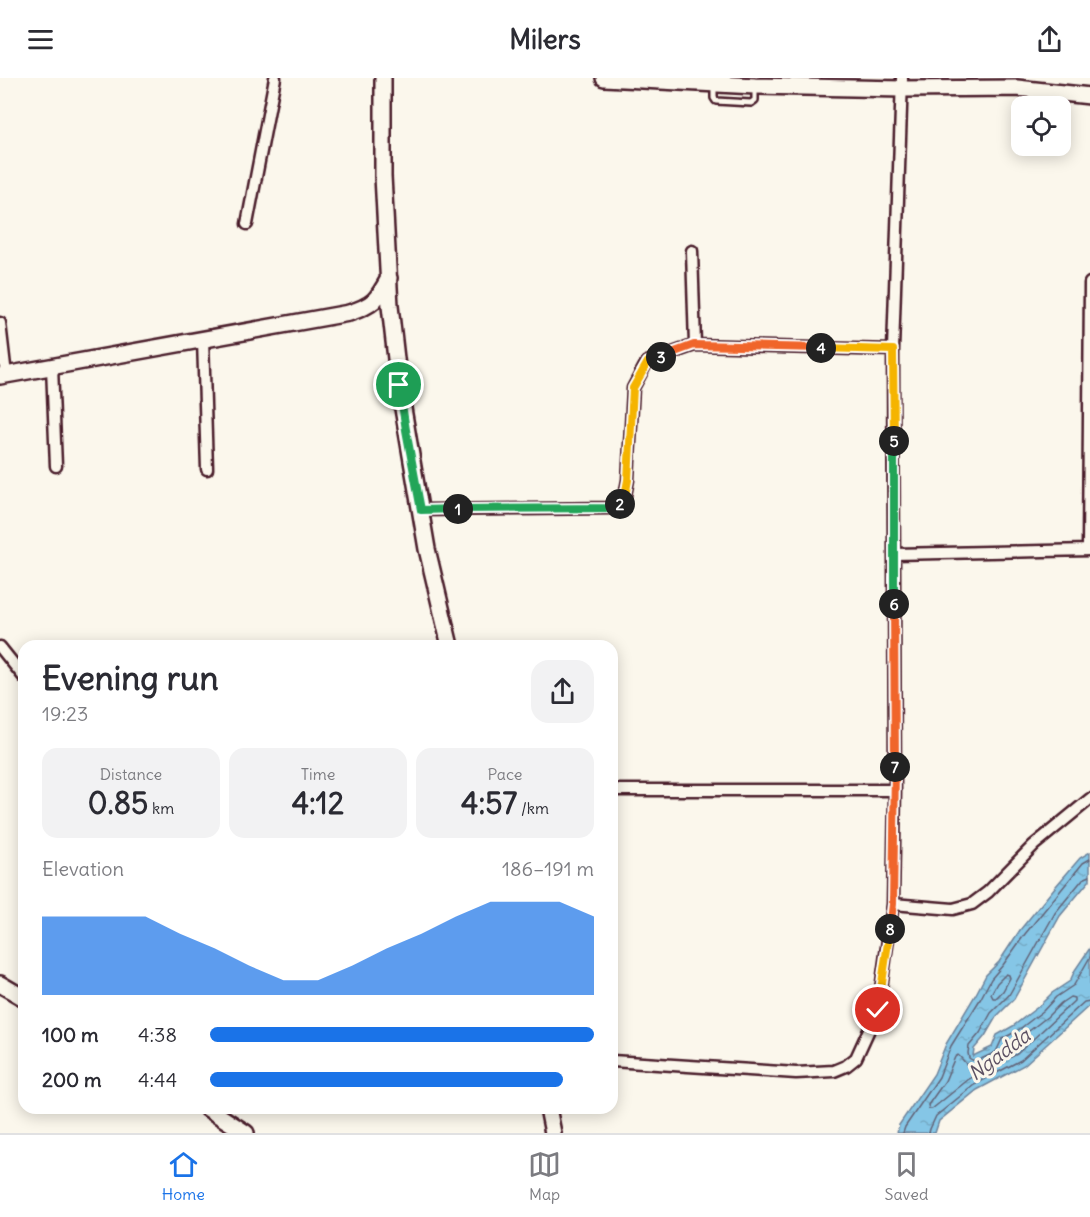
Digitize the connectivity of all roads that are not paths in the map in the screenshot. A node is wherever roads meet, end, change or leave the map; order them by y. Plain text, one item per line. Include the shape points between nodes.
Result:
1 (275, 78) edge
2 (383, 78) edge
3 (604, 78) edge
4 (902, 84) edge
5 (1090, 96) edge
6 (247, 224) dead end
7 (692, 251) dead end
8 (389, 277) junction
9 (1090, 283) edge
10 (0, 323) edge
11 (203, 339) junction
12 (694, 345) junction
13 (893, 350) junction
14 (52, 366) junction
15 (3, 376) edge
16 (1089, 448) edge
17 (56, 466) dead end
18 (207, 469) dead end
19 (421, 510) junction
20 (1089, 550) edge
21 (894, 554) junction
22 (449, 640) edge
23 (0, 647) edge
24 (18, 664) edge
25 (618, 790) edge
26 (895, 790) junction
27 (1090, 799) edge
28 (893, 904) junction
29 (0, 984) edge
30 (18, 994) edge
31 (618, 1061) edge
32 (216, 1114) edge
33 (549, 1114) edge
34 (246, 1133) edge
35 (553, 1133) edge

1 - 6 street
2 - 8 street
3 - 4 street via 755,86
4 - 5 street via 1017,88
4 - 13 street
7 - 12 street
8 - 11 street via 373,303 365,308
8 - 19 street via 399,385
9 - 16 street
10 - 15 street
11 - 14 street
11 - 18 street
12 - 13 street
12 - 19 street via 648,362 633,388 628,480 624,501 615,508
13 - 21 street
14 - 15 street
14 - 17 street
16 - 20 street
19 - 22 street
20 - 21 street
21 - 26 street
23 - 24 street
25 - 26 street
26 - 28 street
27 - 28 street via 972,904 953,909
28 - 31 street via 878,1010 856,1058 846,1066 834,1071 796,1073
29 - 30 street
32 - 34 street
33 - 35 street

